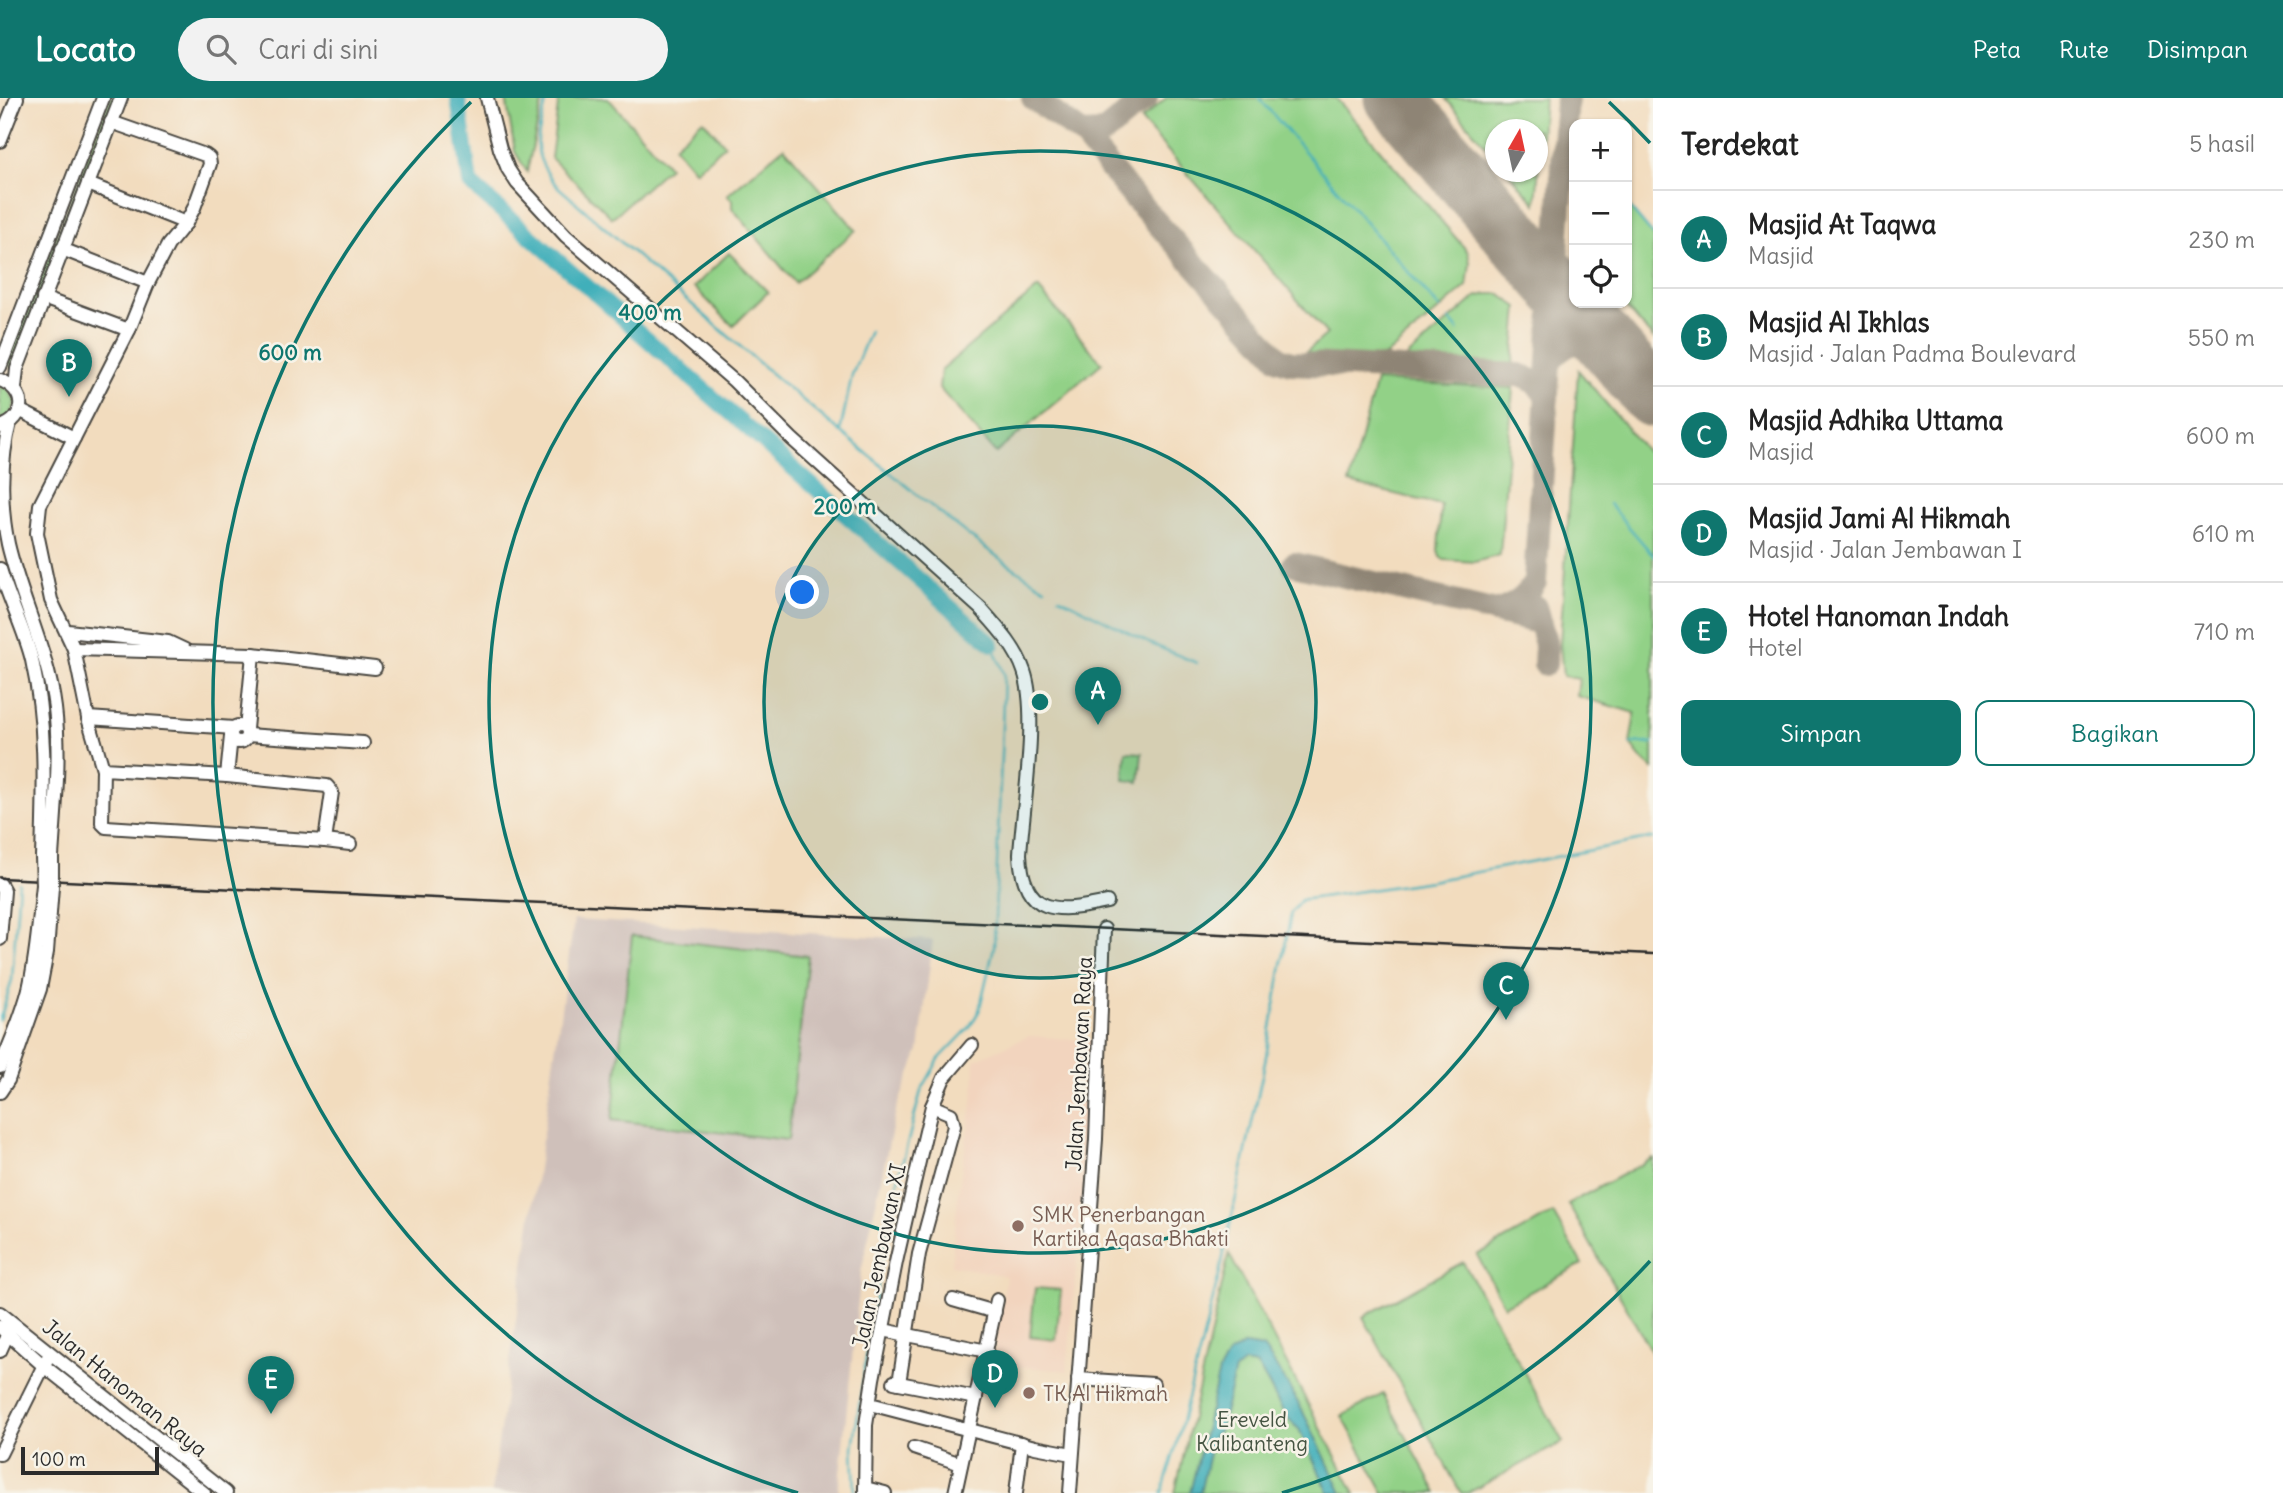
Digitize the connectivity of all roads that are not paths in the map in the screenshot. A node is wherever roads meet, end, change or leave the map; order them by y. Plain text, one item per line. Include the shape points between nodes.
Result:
1 (16, 98) edge
2 (121, 98) edge
3 (487, 98) edge
4 (99, 99) edge
5 (111, 122) junction
6 (0, 141) edge
7 (88, 184) junction
8 (186, 223) junction
9 (62, 249) junction
10 (148, 283) junction
11 (43, 298) junction
12 (129, 330) junction
13 (0, 367) edge
14 (0, 380) edge
15 (15, 388) junction
16 (19, 410) junction
17 (5, 425) edge
18 (74, 438) junction
19 (0, 569) edge
20 (68, 631) junction
21 (74, 649) junction
22 (188, 652) junction
23 (253, 654) junction
24 (375, 668) dead end
25 (88, 718) junction
26 (239, 732) junction
27 (362, 743) dead end
28 (103, 769) junction
29 (228, 776) junction
30 (325, 841) junction
31 (350, 844) dead end
32 (47, 857) junction
33 (0, 884) edge
34 (48, 886) junction
35 (1107, 902) dead end
36 (1104, 929) dead end
37 (0, 939) edge
38 (972, 1045) dead end
39 (0, 1067) edge
40 (0, 1093) edge
41 (932, 1106) junction
42 (953, 1300) dead end
43 (0, 1312) edge
44 (7, 1328) edge
45 (883, 1330) junction
46 (905, 1333) junction
47 (0, 1351) edge
48 (987, 1351) junction
49 (50, 1353) junction
50 (44, 1366) junction
51 (1078, 1378) junction
52 (1153, 1384) dead end
53 (976, 1398) junction
54 (870, 1404) junction
55 (968, 1428) junction
56 (1022, 1443) junction
57 (914, 1448) dead end
58 (0, 1454) edge
59 (1072, 1454) junction
60 (961, 1464) junction
61 (865, 1491) edge
62 (204, 1493) edge
63 (226, 1493) edge
64 (885, 1493) edge
65 (955, 1493) edge
66 (1016, 1493) edge
67 (1070, 1493) edge

1 - 6 street
2 - 5 street
3 - 35 street via 508,169 566,236 734,381 981,609 1002,634 1020,660 1028,684 1030,736 1020,854 1026,887 1032,898 1054,909
4 - 13 street
5 - 7 street
5 - 8 street via 209,158
7 - 8 street
7 - 9 street
8 - 10 street via 167,245
9 - 10 street
9 - 11 street
10 - 12 street
11 - 12 street
11 - 15 street via 17,369
12 - 18 street
14 - 15 street
15 - 16 street
16 - 17 street
16 - 18 street
17 - 32 street via 9,546 45,655 55,708 57,749
18 - 20 street via 37,517 51,600
19 - 32 street via 31,657 41,705
20 - 21 street
20 - 22 street via 167,642
21 - 22 street
21 - 25 street
22 - 23 street
23 - 24 street
23 - 26 street
25 - 26 street
25 - 28 street
26 - 27 street
26 - 29 street
28 - 29 street
28 - 30 street via 102,823 106,827
29 - 30 street via 331,788
30 - 31 street
32 - 34 street, bridge
33 - 37 street via 5,891
34 - 39 street via 29,990
34 - 40 street via 47,952 40,989
36 - 51 street, Jalan Jembawan Raya via 1101,1051
38 - 41 street, Jalan Jembawan XI via 944,1078
41 - 45 street, Jalan Jembawan XI
41 - 46 street via 951,1114 954,1126 919,1254
42 - 48 street via 996,1306
43 - 44 street, Jalan Hanoman Raya
44 - 47 street
44 - 49 street, Jalan Hanoman Raya
44 - 50 street, Jalan Hanoman Raya
45 - 46 street
45 - 54 street, Jalan Jembawan XI
46 - 48 street
46 - 53 street via 897,1382
48 - 53 street
49 - 50 street
49 - 63 street, Jalan Hanoman Raya
50 - 58 street
50 - 62 street, Jalan Hanoman Raya
51 - 52 street
51 - 59 street, Jalan Jembawan Raya
53 - 55 street
54 - 55 street
54 - 61 street, Jalan Jembawan XI
55 - 56 street
55 - 60 street
56 - 59 street
56 - 66 street
57 - 60 street
59 - 67 street, Jalan Jembawan Raya
60 - 65 street
61 - 64 street

